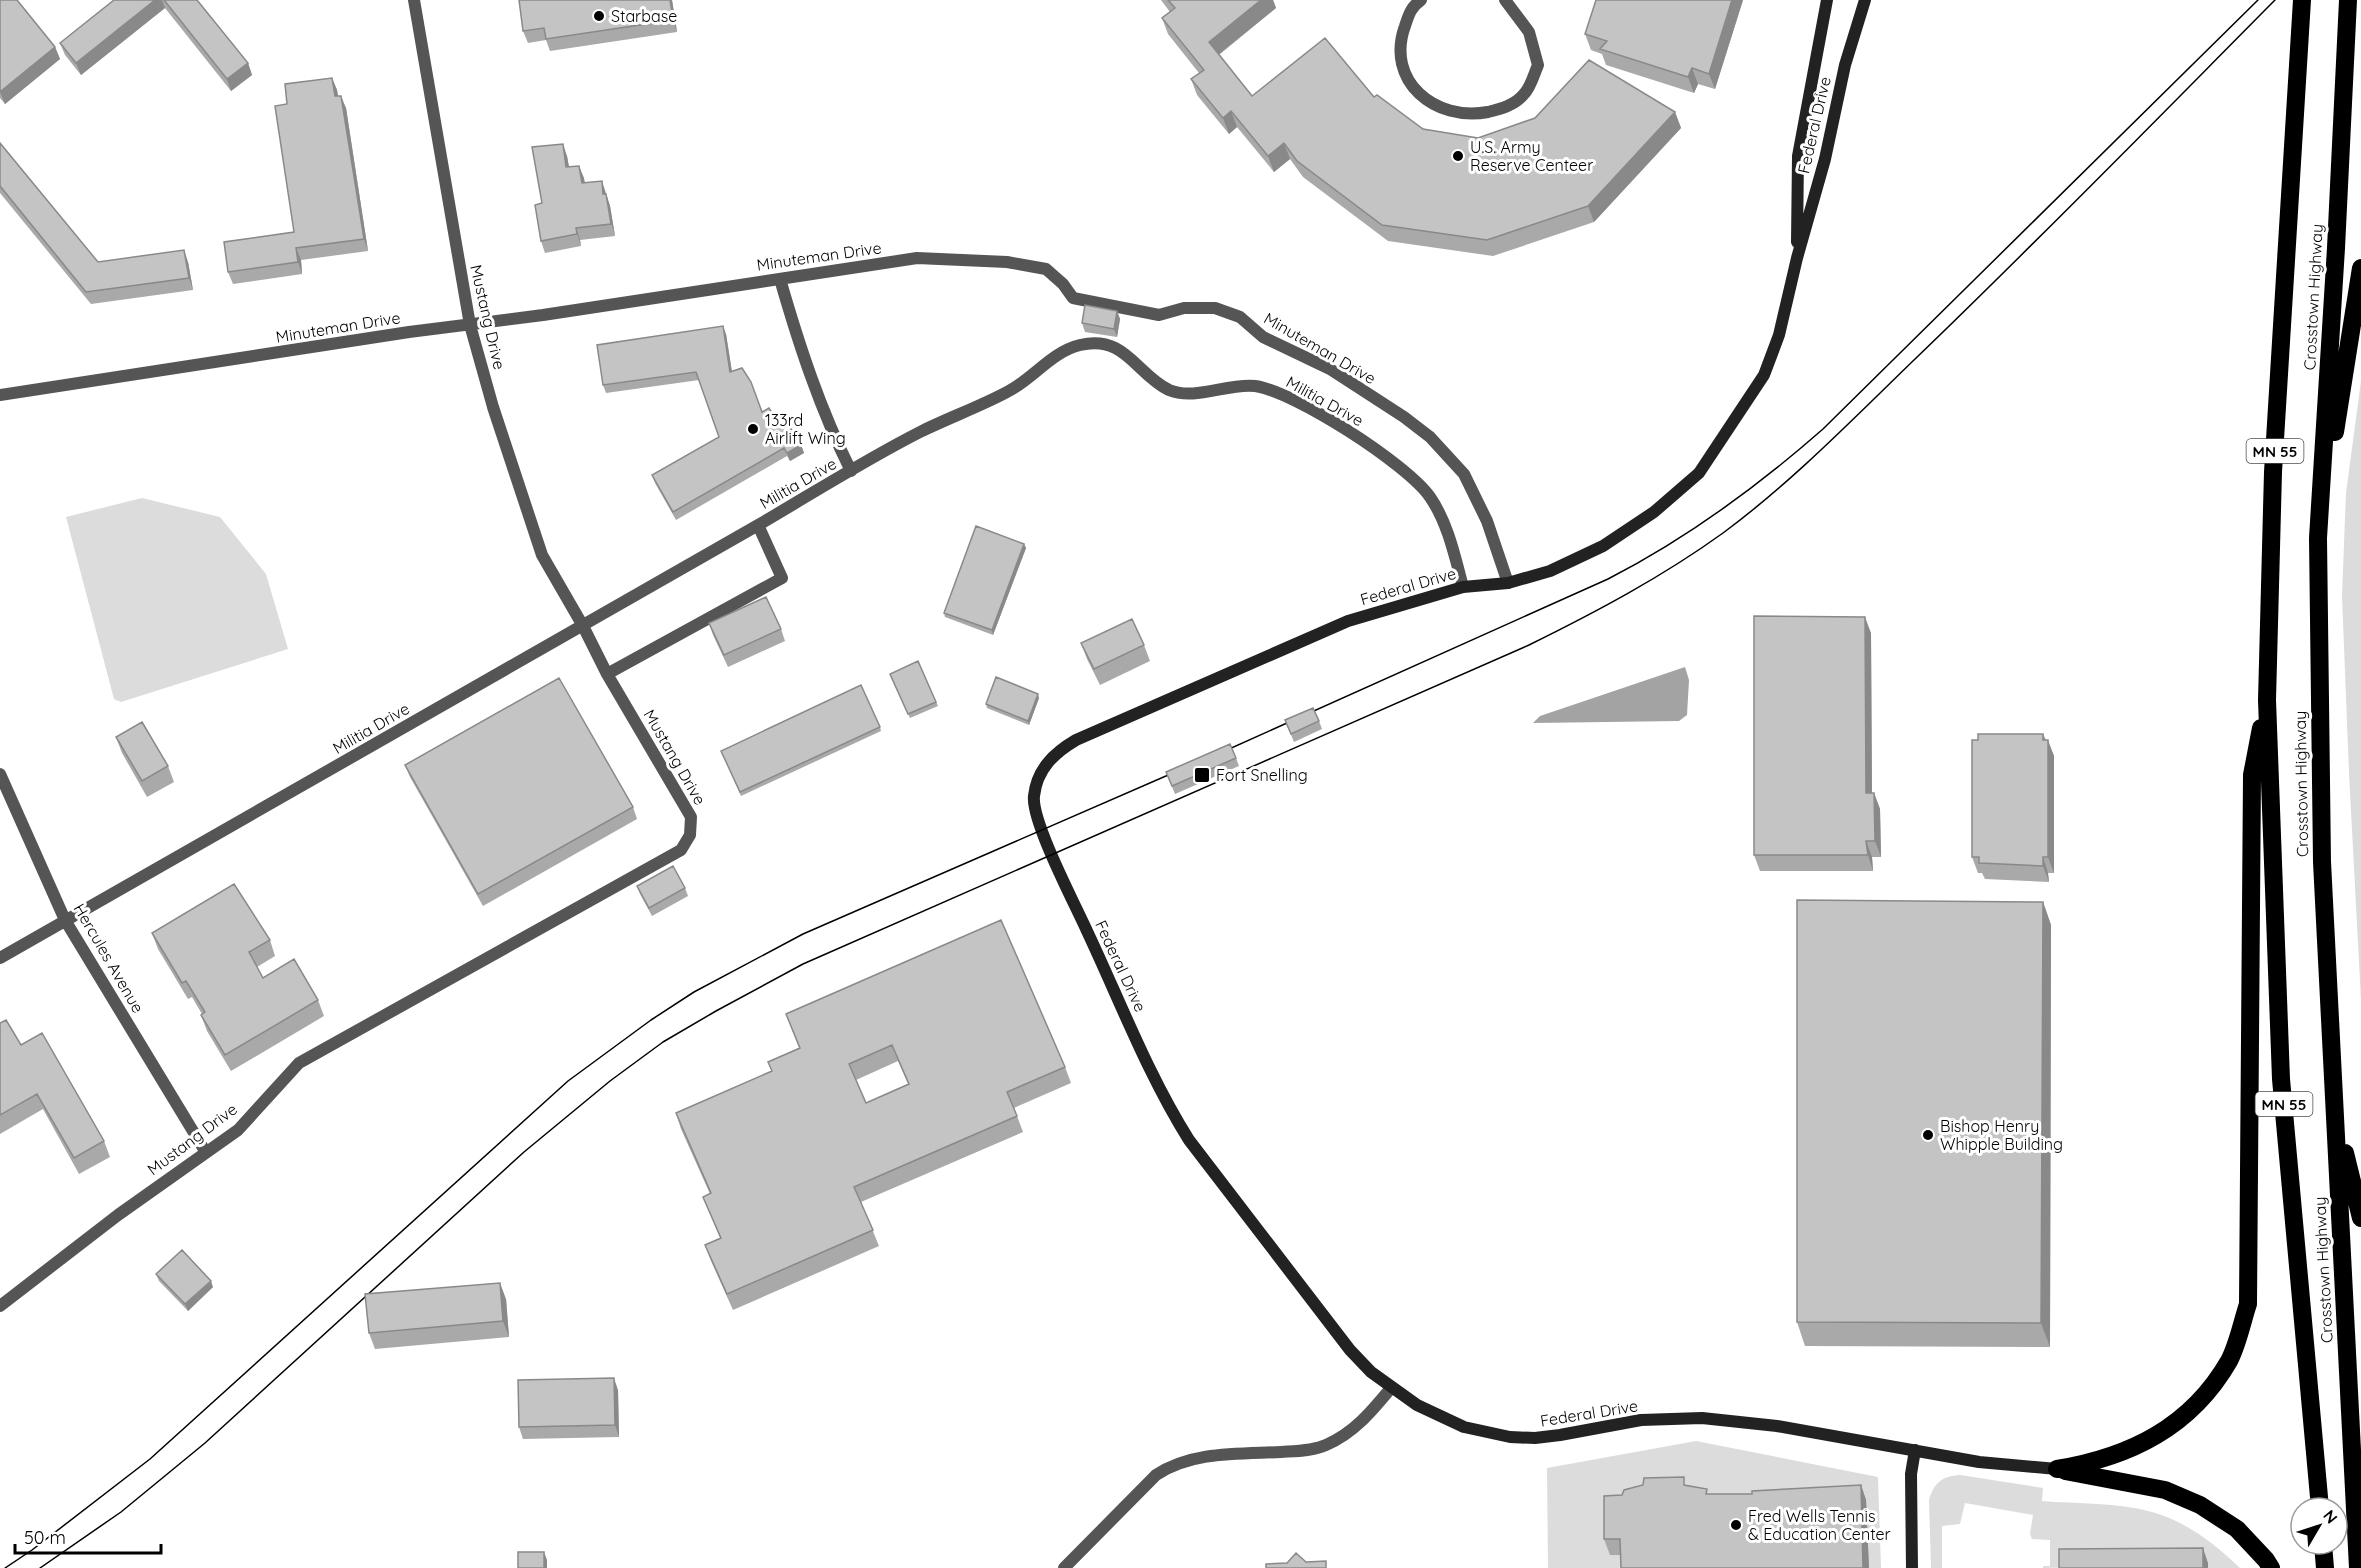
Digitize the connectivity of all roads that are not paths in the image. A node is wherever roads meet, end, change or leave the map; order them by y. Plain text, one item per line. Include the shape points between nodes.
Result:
1 (414, 0) edge
2 (1505, 0) edge
3 (1827, 0) edge
4 (1864, 0) edge
5 (2302, 0) edge
6 (2348, 0) edge
7 (1413, 2) edge
8 (1797, 258) junction
9 (2361, 268) edge
10 (780, 279) junction
11 (470, 325) junction
12 (0, 395) edge
13 (851, 471) junction
14 (758, 525) junction
15 (2318, 538) junction
16 (1508, 583) junction
17 (1463, 587) junction
18 (583, 626) junction
19 (607, 674) junction
20 (2267, 700) junction
21 (0, 774) edge
22 (65, 920) junction
23 (0, 958) edge
24 (2335, 1110) junction
25 (205, 1151) junction
26 (2361, 1218) edge
27 (2343, 1284) junction
28 (0, 1306) edge
29 (1391, 1388) junction
30 (2361, 1419) edge
31 (1915, 1450) junction
32 (2057, 1469) junction
33 (2319, 1496) edge
34 (1064, 1568) edge
35 (1912, 1568) edge
36 (2271, 1568) edge
37 (2358, 1568) edge

1 - 11 street, Mustang Drive
2 - 7 street via 1529,32 1538,65 1525,94 1504,109 1475,114 1442,110 1416,93 1401,66 1401,36
3 - 8 street, Federal Drive via 1798,156
4 - 8 street, Federal Drive
5 - 20 highway, Crosstown Highway / MN 55 via 2273,472
6 - 15 highway, Crosstown Highway
8 - 16 street, Federal Drive via 1779,335 1764,375 1699,473 1654,512 1603,546 1550,571
9 - 15 highway, MN 55
10 - 11 street, Minuteman Drive
10 - 13 street via 810,375
10 - 16 street, Minuteman Drive via 917,258 1007,262 1046,269 1073,298 1159,315 1184,308 1215,308 1240,317 1263,337 1330,369 1430,437 1464,474 1487,521
11 - 12 street, Minuteman Drive
11 - 18 street, Mustang Drive via 542,555
13 - 14 street, Militia Drive
13 - 17 street, Militia Drive via 916,434 1010,391 1065,350 1084,343 1108,346 1126,352 1149,378 1171,391 1196,393 1239,385 1260,386 1311,410 1393,460 1431,498 1449,537
14 - 18 street, Militia Drive
14 - 19 street, Militia Drive via 782,578
15 - 24 highway, Crosstown Highway / MN 55 via 2322,862
16 - 17 street, Federal Drive
17 - 29 street, Federal Drive via 1348,621 1076,740 1047,763 1033,797 1036,816 1058,868 1170,1110 1350,1350
18 - 19 street, Mustang Drive
18 - 22 street, Militia Drive
19 - 25 street, Mustang Drive via 691,817 690,835 681,850 299,1063 238,1130
20 - 32 highway via 2252,775 2248,1305 2230,1359 2187,1415 2136,1447
20 - 33 highway, Crosstown Highway / MN 55 via 2281,1079
21 - 22 street, Hercules Avenue
22 - 23 street, Militia Drive
22 - 25 street, Hercules Avenue
24 - 26 highway
24 - 27 highway, Crosstown Highway / MN 55
25 - 28 street, Mustang Drive
27 - 30 highway
27 - 37 highway, Crosstown Highway / MN 55
29 - 31 street, Federal Drive via 1464,1427 1510,1437 1560,1435 1641,1420 1702,1418 1777,1426
29 - 34 street via 1354,1429 1326,1446 1206,1457 1168,1467
31 - 32 street, Federal Drive via 1979,1462
31 - 35 street via 1911,1474
32 - 36 highway via 2165,1490 2200,1505 2237,1529

